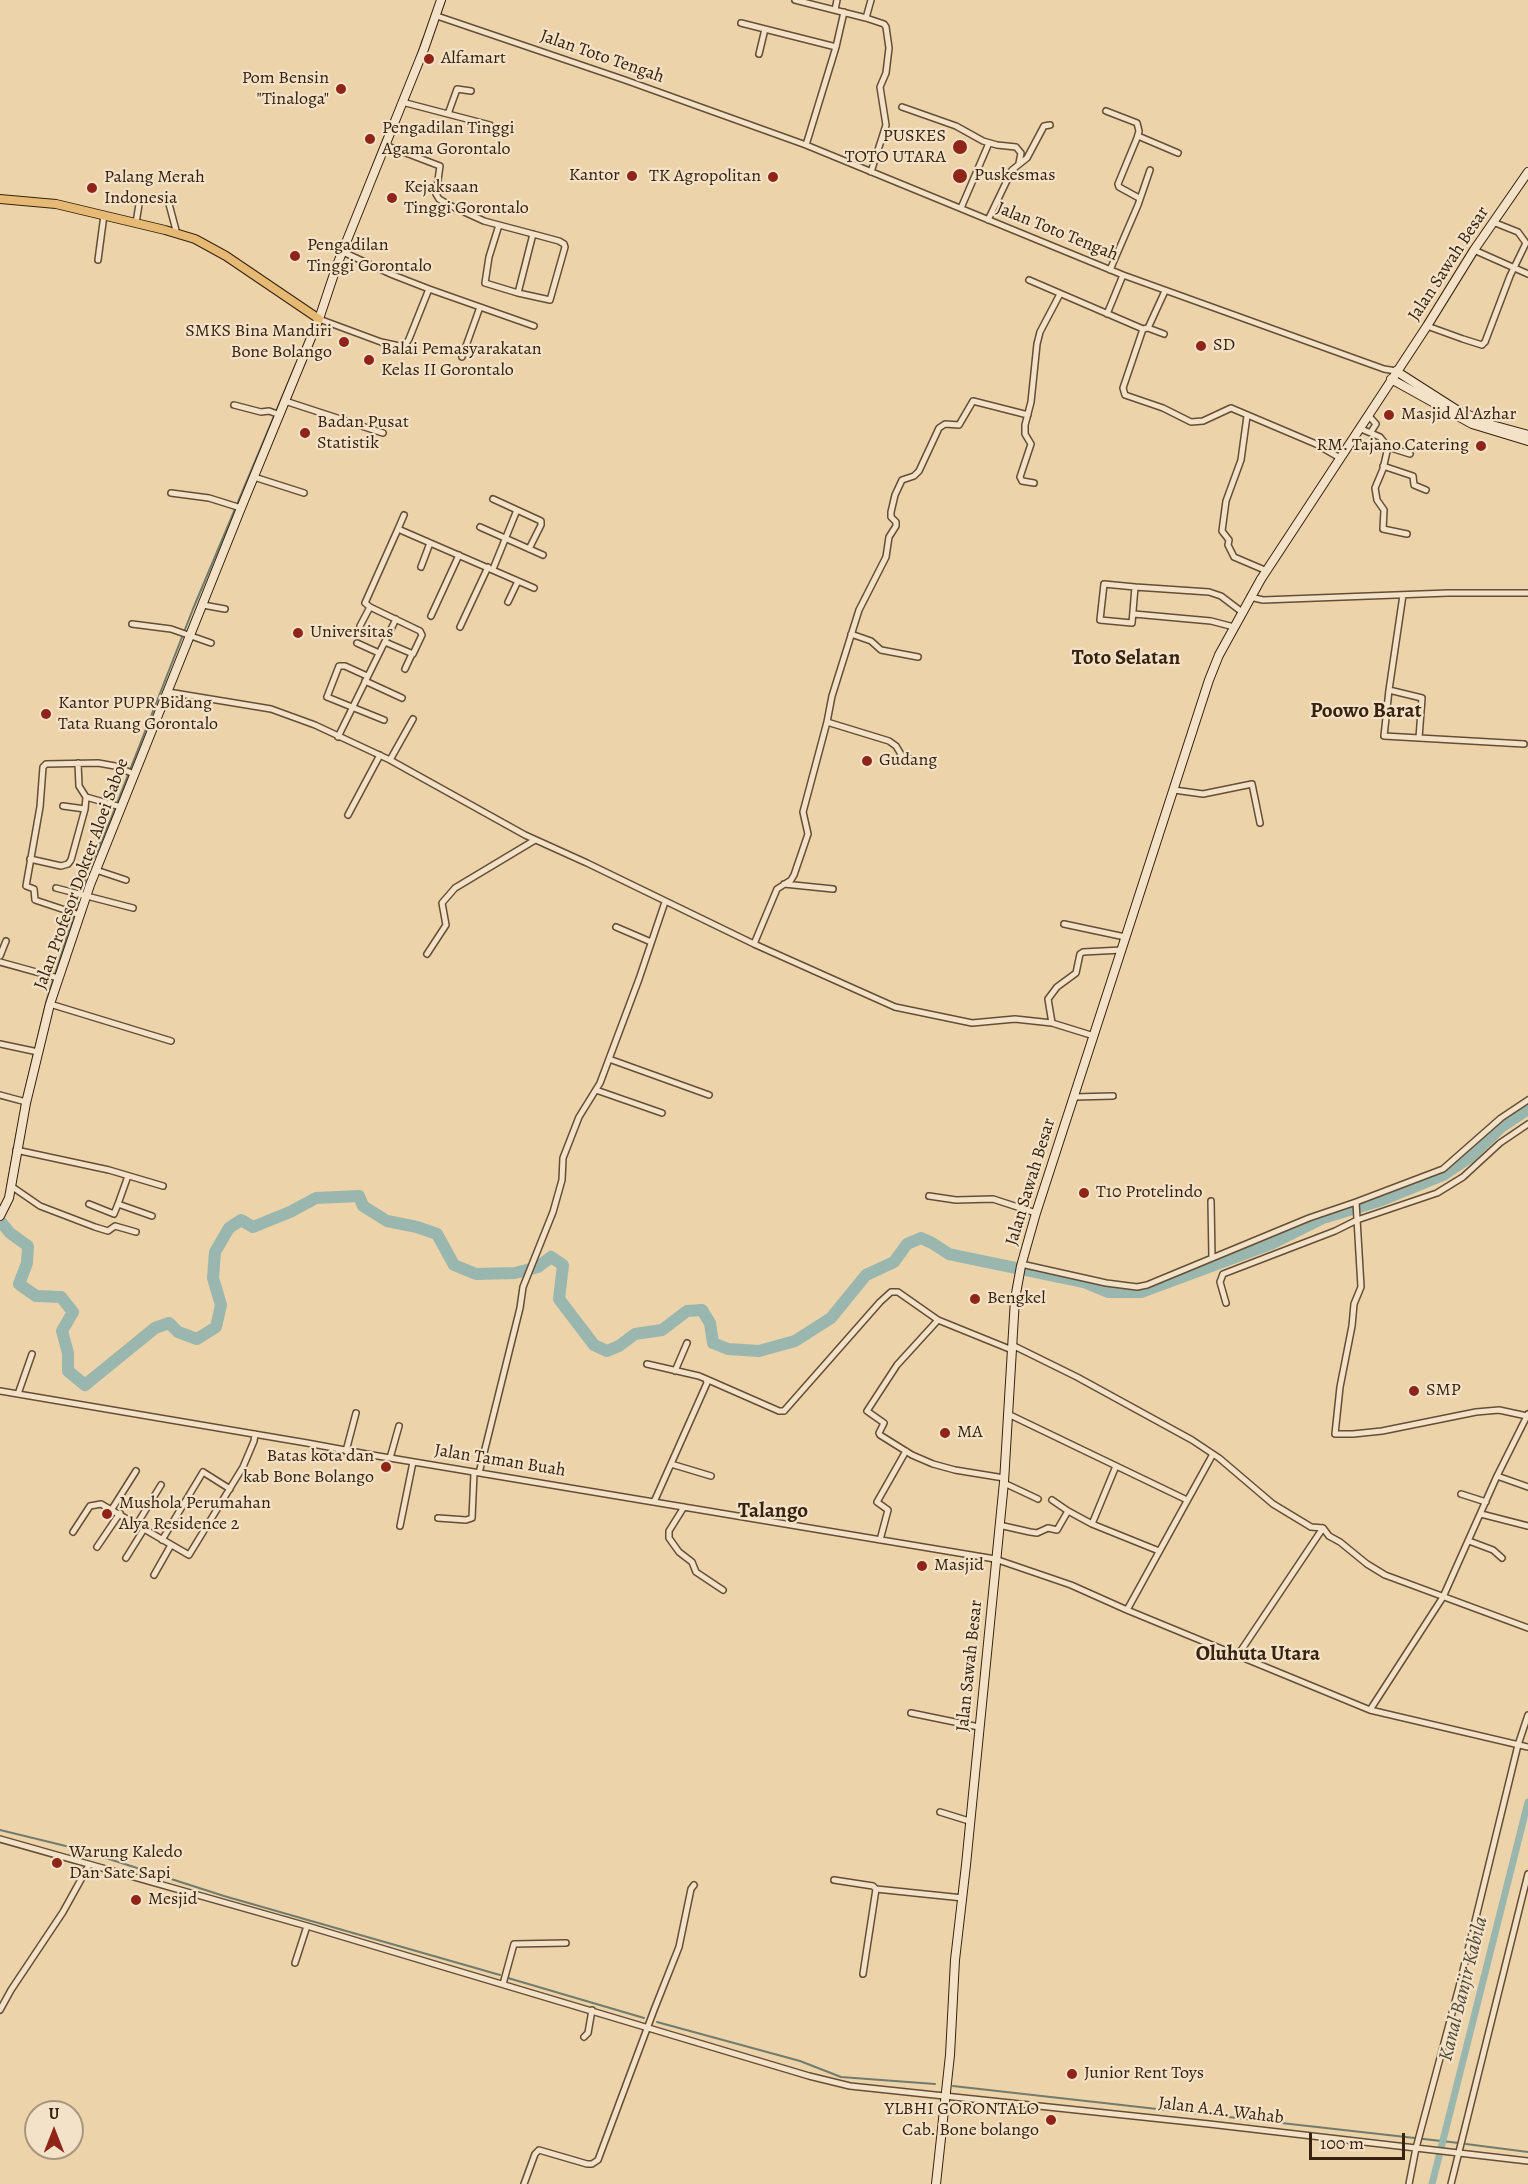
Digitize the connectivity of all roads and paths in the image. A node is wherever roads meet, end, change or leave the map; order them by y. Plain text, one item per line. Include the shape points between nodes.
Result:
1 (441, 0) edge
2 (795, 0) edge
3 (837, 0) edge
4 (871, 0) edge
5 (834, 10) junction
6 (844, 12) junction
7 (437, 16) junction
8 (866, 18) junction
9 (741, 23) dead end
10 (765, 29) junction
11 (836, 47) junction
12 (759, 54) dead end
13 (471, 91) dead end
14 (402, 102) junction
15 (902, 107) dead end
16 (1106, 111) dead end
17 (448, 114) junction
18 (490, 125) dead end
19 (1050, 125) dead end
20 (1138, 136) junction
21 (989, 143) junction
22 (385, 145) junction
23 (806, 145) junction
24 (1178, 153) dead end
25 (1019, 163) junction
26 (1150, 170) dead end
27 (871, 172) junction
28 (1528, 172) edge
29 (1139, 198) junction
30 (0, 199) edge
31 (961, 208) junction
32 (104, 216) junction
33 (988, 220) junction
34 (1493, 222) junction
35 (136, 223) junction
36 (499, 225) junction
37 (177, 234) junction
38 (533, 234) junction
39 (1474, 250) junction
40 (343, 252) junction
41 (98, 261) dead end
42 (1513, 269) junction
43 (1110, 270) junction
44 (1528, 274) edge
45 (1123, 275) junction
46 (1029, 280) dead end
47 (429, 289) junction
48 (1165, 291) junction
49 (518, 293) junction
50 (1060, 294) junction
51 (480, 307) junction
52 (1107, 314) junction
53 (319, 319) junction
54 (534, 326) dead end
55 (1427, 326) junction
56 (1145, 328) junction
57 (1164, 334) dead end
58 (462, 357) dead end
59 (1384, 369) junction
60 (1396, 371) junction
61 (1391, 379) junction
62 (285, 401) junction
63 (234, 405) dead end
64 (276, 413) junction
65 (1028, 415) junction
66 (1368, 415) junction
67 (1247, 416) junction
68 (1480, 423) junction
69 (1359, 428) junction
70 (1371, 432) junction
71 (382, 433) dead end
72 (1528, 435) edge
73 (1528, 441) edge
74 (1388, 447) junction
75 (1410, 454) dead end
76 (1340, 458) junction
77 (1383, 466) junction
78 (254, 477) junction
79 (1034, 483) dead end
80 (1426, 490) dead end
81 (171, 493) dead end
82 (304, 493) dead end
83 (494, 499) dead end
84 (237, 507) junction
85 (517, 510) junction
86 (404, 515) dead end
87 (480, 527) dead end
88 (398, 529) junction
89 (1407, 534) dead end
90 (506, 538) junction
91 (430, 543) junction
92 (529, 549) junction
93 (459, 555) junction
94 (543, 555) dead end
95 (421, 567) dead end
96 (490, 568) junction
97 (1267, 571) junction
98 (518, 581) junction
99 (1135, 586) junction
100 (534, 588) dead end
101 (1528, 593) edge
102 (1403, 596) junction
103 (1250, 597) junction
104 (508, 602) dead end
105 (203, 605) junction
106 (370, 607) junction
107 (225, 609) dead end
108 (1242, 612) junction
109 (1134, 614) junction
110 (431, 616) dead end
111 (396, 619) junction
112 (132, 624) dead end
113 (360, 626) dead end
114 (460, 627) dead end
115 (1234, 627) junction
116 (851, 634) junction
117 (188, 636) junction
118 (385, 642) junction
119 (211, 643) dead end
120 (357, 644) dead end
121 (379, 653) junction
122 (412, 654) junction
123 (918, 657) dead end
124 (405, 669) dead end
125 (366, 678) junction
126 (1389, 690) junction
127 (168, 692) junction
128 (402, 698) dead end
129 (352, 708) junction
130 (413, 719) dead end
131 (384, 720) dead end
132 (827, 722) junction
133 (339, 737) junction
134 (1419, 738) junction
135 (1524, 744) dead end
136 (380, 755) junction
137 (390, 760) junction
138 (916, 761) dead end
139 (78, 763) junction
140 (131, 773) junction
141 (1174, 790) junction
142 (86, 797) junction
143 (63, 806) dead end
144 (121, 807) junction
145 (85, 809) junction
146 (348, 815) dead end
147 (1260, 823) dead end
148 (535, 840) junction
149 (30, 859) junction
150 (96, 870) junction
151 (126, 880) dead end
152 (783, 884) junction
153 (56, 888) dead end
154 (833, 889) dead end
155 (82, 895) junction
156 (665, 902) junction
157 (133, 908) dead end
158 (75, 913) junction
159 (1064, 924) dead end
160 (616, 927) dead end
161 (1125, 937) junction
162 (6, 941) dead end
163 (651, 942) junction
164 (754, 944) junction
165 (1122, 950) junction
166 (427, 954) dead end
167 (0, 956) edge
168 (0, 962) edge
169 (58, 978) junction
170 (50, 1004) junction
171 (1052, 1023) junction
172 (1094, 1036) junction
173 (171, 1041) dead end
174 (0, 1044) edge
175 (34, 1052) junction
176 (609, 1059) junction
177 (596, 1090) junction
178 (0, 1095) edge
179 (709, 1095) dead end
180 (1113, 1096) dead end
181 (1074, 1097) junction
182 (22, 1100) junction
183 (1528, 1100) edge
184 (662, 1113) dead end
185 (1528, 1124) edge
186 (16, 1150) junction
187 (128, 1176) junction
188 (163, 1185) dead end
189 (11, 1186) junction
190 (929, 1196) dead end
191 (1211, 1201) dead end
192 (1356, 1203) junction
193 (88, 1204) dead end
194 (118, 1204) junction
195 (1036, 1213) junction
196 (0, 1216) edge
197 (152, 1216) dead end
198 (1357, 1218) junction
199 (136, 1232) dead end
200 (1212, 1258) junction
201 (1021, 1265) junction
202 (1226, 1303) dead end
203 (938, 1320) junction
204 (687, 1343) dead end
205 (1012, 1347) junction
206 (32, 1354) dead end
207 (647, 1364) dead end
208 (675, 1371) junction
209 (706, 1379) junction
210 (0, 1391) edge
211 (18, 1394) junction
212 (356, 1413) dead end
213 (1008, 1414) junction
214 (1528, 1415) edge
215 (399, 1426) dead end
216 (255, 1434) junction
217 (346, 1451) junction
218 (906, 1451) junction
219 (1213, 1454) junction
220 (390, 1458) junction
221 (413, 1462) junction
222 (671, 1464) junction
223 (1116, 1466) junction
224 (136, 1471) dead end
225 (477, 1473) junction
226 (711, 1476) dead end
227 (1497, 1476) junction
228 (1004, 1481) junction
229 (161, 1485) dead end
230 (1528, 1486) edge
231 (230, 1489) junction
232 (1461, 1494) dead end
233 (1038, 1500) dead end
234 (1052, 1500) dead end
235 (1187, 1500) junction
236 (654, 1502) junction
237 (1486, 1502) junction
238 (684, 1507) junction
239 (112, 1509) junction
240 (1068, 1510) junction
241 (120, 1513) junction
242 (1481, 1514) junction
243 (438, 1518) dead end
244 (137, 1524) junction
245 (1092, 1524) junction
246 (999, 1525) junction
247 (400, 1526) dead end
248 (1528, 1526) edge
249 (1323, 1528) junction
250 (144, 1529) junction
251 (73, 1532) dead end
252 (162, 1540) junction
253 (880, 1540) junction
254 (1469, 1541) junction
255 (171, 1545) junction
256 (97, 1547) dead end
257 (1159, 1551) junction
258 (126, 1558) dead end
259 (995, 1558) junction
260 (1502, 1558) dead end
261 (154, 1575) dead end
262 (723, 1590) dead end
263 (1443, 1597) junction
264 (1126, 1610) junction
265 (1528, 1628) edge
266 (1238, 1655) junction
267 (1370, 1710) junction
268 (911, 1713) dead end
269 (1528, 1715) edge
270 (979, 1727) junction
271 (1523, 1746) edge
272 (940, 1812) dead end
273 (969, 1821) junction
274 (0, 1839) edge
275 (89, 1864) junction
276 (1528, 1874) edge
277 (834, 1880) dead end
278 (694, 1885) dead end
279 (876, 1888) junction
280 (963, 1898) junction
281 (307, 1926) junction
282 (566, 1944) dead end
283 (295, 1963) dead end
284 (863, 1974) dead end
285 (503, 1984) junction
286 (0, 2010) edge
287 (592, 2010) junction
288 (647, 2027) junction
289 (584, 2037) dead end
290 (946, 2095) junction
291 (1419, 2148) junction
292 (1458, 2153) junction
293 (1528, 2161) edge
294 (524, 2184) edge
295 (936, 2184) edge
296 (1409, 2184) edge
297 (1451, 2184) edge

1 - 7 main road, Jalan Profesor Dokter Aloei Saboe
2 - 5 street
3 - 5 street
4 - 8 street
5 - 6 street
6 - 8 street
6 - 11 street
7 - 14 main road, Jalan Profesor Dokter Aloei Saboe
7 - 23 street, Jalan Toto Tengah
8 - 27 street via 885,25 890,48 880,87 885,130
9 - 10 street
10 - 11 street
10 - 12 street
11 - 23 street
13 - 17 street via 457,89
14 - 17 street
14 - 22 main road, Jalan Profesor Dokter Aloei Saboe
15 - 21 street via 956,126
16 - 20 street via 1137,123
17 - 18 street
19 - 25 street via 1044,126 1027,158
20 - 24 street
20 - 29 street via 1118,184
21 - 25 street via 1016,147 1021,153
21 - 31 street
22 - 36 street via 440,166 437,197 473,217
22 - 40 main road, Jalan Profesor Dokter Aloei Saboe
23 - 27 street, Jalan Toto Tengah
25 - 33 street
26 - 29 street
27 - 31 street, Jalan Toto Tengah
28 - 34 main road, Jalan Sawah Besar
29 - 43 street
30 - 32 main road via 45,202
31 - 33 street, Jalan Toto Tengah
32 - 35 main road
32 - 41 street
33 - 43 street, Jalan Toto Tengah
34 - 39 main road, Jalan Sawah Besar
34 - 42 street via 1518,232 1526,243
35 - 37 main road
35 - 37 street via 140,198 166,200
36 - 38 street
36 - 49 street via 484,282
37 - 53 main road via 226,256
38 - 49 street
38 - 49 street via 562,242 565,247 550,300
39 - 42 street
39 - 55 main road, Jalan Sawah Besar
40 - 47 street
40 - 53 main road, Jalan Profesor Dokter Aloei Saboe
42 - 44 street
42 - 55 street via 1484,344
43 - 45 street, Jalan Toto Tengah
45 - 48 street, Jalan Toto Tengah
45 - 52 street
46 - 50 street
47 - 51 street
47 - 53 street via 404,347
48 - 56 street
48 - 59 street, Jalan Toto Tengah
50 - 52 street
50 - 65 street via 1036,344
51 - 54 street
51 - 58 street
52 - 56 street
53 - 62 main road, Jalan Profesor Dokter Aloei Saboe
55 - 60 main road, Jalan Sawah Besar
56 - 57 street
56 - 67 street via 1123,393 1191,422 1203,421 1228,408
59 - 60 street, Jalan Toto Tengah
59 - 61 street
60 - 61 main road, Jalan Sawah Besar
60 - 68 main road
61 - 66 main road, Jalan Sawah Besar
61 - 68 main road via 1455,416
62 - 64 main road, Jalan Profesor Dokter Aloei Saboe
62 - 71 street
63 - 64 street
64 - 78 main road, Jalan Profesor Dokter Aloei Saboe
65 - 79 street via 1025,434 1031,444 1020,477
65 - 116 street via 975,400 959,425 945,424 939,428 920,471 902,480 895,495 890,515 896,526
66 - 69 main road, Jalan Sawah Besar
66 - 70 street via 1376,422
67 - 76 street
67 - 97 street via 1241,460 1226,501 1222,531 1234,557
68 - 72 main road
68 - 73 main road
69 - 70 street
69 - 76 main road, Jalan Sawah Besar
70 - 74 street via 1384,439
74 - 75 street
74 - 77 street
76 - 97 main road, Jalan Sawah Besar
77 - 80 street via 1412,476 1414,485
77 - 89 street via 1375,489 1384,510 1383,530
78 - 82 street
78 - 84 main road, Jalan Profesor Dokter Aloei Saboe
81 - 84 street
83 - 85 street
84 - 105 main road, Jalan Profesor Dokter Aloei Saboe
85 - 90 street
85 - 92 street via 541,521
86 - 88 street
87 - 90 street
88 - 91 street
88 - 106 street via 365,602
90 - 92 street
90 - 96 street
91 - 93 street
91 - 95 street
92 - 94 street
93 - 96 street
93 - 110 street
96 - 98 street
96 - 114 street
97 - 103 main road, Jalan Sawah Besar
98 - 100 street
98 - 104 street
99 - 108 street via 1209,592
99 - 109 street
99 - 109 street via 1104,584 1100,618 1130,624
101 - 102 street
102 - 103 street via 1263,600
102 - 126 street
103 - 108 main road, Jalan Sawah Besar
105 - 107 street
105 - 117 main road, Jalan Profesor Dokter Aloei Saboe
106 - 111 street
106 - 113 street
108 - 115 main road, Jalan Sawah Besar
109 - 115 street
111 - 118 street
111 - 122 street via 421,632
112 - 117 street via 161,627
115 - 141 main road, Jalan Sawah Besar via 1209,680
116 - 123 street via 871,641 881,650
116 - 132 street
117 - 119 street
117 - 127 main road, Jalan Profesor Dokter Aloei Saboe
118 - 121 street
118 - 122 street
120 - 121 street
121 - 125 street
122 - 124 street
125 - 128 street
125 - 129 street
125 - 129 street via 345,666 338,668 327,697
126 - 134 street via 1422,698
126 - 134 street via 1384,736
127 - 133 street via 271,709
127 - 140 main road, Jalan Profesor Dokter Aloei Saboe
129 - 131 street
129 - 133 street
130 - 137 street
132 - 138 street via 889,741 902,756
132 - 152 street via 802,812 808,834 794,874
133 - 136 street
134 - 135 street
136 - 137 street
136 - 146 street
137 - 148 street
139 - 140 street via 105,764
139 - 142 street via 79,786
139 - 149 street via 43,767
140 - 144 main road, Jalan Profesor Dokter Aloei Saboe
141 - 147 street via 1203,794 1252,784
141 - 161 main road, Jalan Sawah Besar
142 - 144 street
142 - 145 street
143 - 145 street
144 - 150 main road, Jalan Profesor Dokter Aloei Saboe
145 - 149 street via 68,864
148 - 156 street
148 - 166 street via 455,888 442,903 446,925
149 - 158 street via 26,884 34,889 34,899
150 - 151 street
150 - 155 main road, Jalan Profesor Dokter Aloei Saboe
152 - 154 street
152 - 164 street via 777,889
153 - 155 street
155 - 157 street
155 - 158 main road, Jalan Profesor Dokter Aloei Saboe
156 - 163 street
156 - 164 street
158 - 169 main road, Jalan Profesor Dokter Aloei Saboe
159 - 161 street
160 - 163 street
161 - 165 main road, Jalan Sawah Besar
162 - 167 street
163 - 176 street
164 - 171 street via 910,1012 972,1023 1015,1019
165 - 171 street via 1080,954 1076,973 1048,999
165 - 172 main road, Jalan Sawah Besar
168 - 169 street
169 - 170 main road, Jalan Profesor Dokter Aloei Saboe
170 - 173 street
170 - 175 main road, Jalan Profesor Dokter Aloei Saboe
171 - 172 street
172 - 181 main road, Jalan Sawah Besar
174 - 175 street
175 - 182 main road, Jalan Profesor Dokter Aloei Saboe
176 - 177 street
176 - 179 street
177 - 184 street
177 - 225 street via 565,1150 562,1180 523,1287
178 - 182 street
180 - 181 street
181 - 195 main road, Jalan Sawah Besar
182 - 186 main road, Jalan Profesor Dokter Aloei Saboe
183 - 192 street via 1443,1168
185 - 198 street via 1452,1185 1422,1199
186 - 187 street
186 - 189 main road, Jalan Profesor Dokter Aloei Saboe
187 - 188 street
187 - 194 street
189 - 196 main road, Jalan Profesor Dokter Aloei Saboe
189 - 199 street via 40,1206 95,1227 108,1231 116,1226
190 - 195 street via 993,1199
191 - 200 street
192 - 198 street
192 - 200 street
193 - 194 street via 114,1214
194 - 197 street
195 - 201 main road, Jalan Sawah Besar
198 - 202 street via 1335,1231 1223,1274 1220,1282
198 - 214 street via 1361,1287 1353,1308 1335,1434 1382,1431 1476,1412 1499,1410
200 - 201 street via 1137,1287
201 - 205 main road, Jalan Sawah Besar
203 - 205 street
203 - 209 street via 898,1292 888,1294 782,1411
203 - 218 street via 902,1360 866,1410 884,1423 879,1435
204 - 208 street
205 - 213 main road, Jalan Sawah Besar
205 - 219 street via 1055,1365
206 - 211 street
207 - 208 street
208 - 209 street
209 - 222 street via 706,1387
210 - 211 street, Jalan Taman Buah
211 - 216 street, Jalan Taman Buah
212 - 217 street
213 - 223 street
213 - 228 main road, Jalan Sawah Besar
214 - 227 street
215 - 220 street
216 - 217 street, Jalan Taman Buah
216 - 231 street
217 - 220 street, Jalan Taman Buah
218 - 228 street via 933,1464
218 - 253 street via 877,1502 888,1510
219 - 235 street
219 - 249 street via 1273,1504 1311,1527
220 - 221 street, Jalan Taman Buah
221 - 225 street, Jalan Taman Buah
221 - 247 street
222 - 226 street
222 - 236 street
223 - 235 street
223 - 245 street
224 - 239 street
225 - 236 street, Jalan Taman Buah
225 - 243 street via 472,1518
227 - 230 street
227 - 237 street
228 - 233 street
228 - 246 main road, Jalan Sawah Besar
229 - 244 street
231 - 252 street via 203,1472
231 - 255 street via 189,1555
232 - 237 street
234 - 240 street
235 - 257 street
236 - 238 street, Jalan Taman Buah
237 - 242 street
238 - 253 street, Jalan Taman Buah
238 - 262 street via 669,1531 669,1538 692,1562 696,1572
239 - 241 street
239 - 251 street via 101,1504 90,1506
240 - 245 street
240 - 246 street via 1057,1530 1048,1528 1037,1533
241 - 244 street
241 - 256 street
242 - 248 street
242 - 254 street
244 - 250 street
245 - 257 street
246 - 259 main road, Jalan Sawah Besar
249 - 263 street via 1376,1570
249 - 266 street
250 - 252 street
250 - 258 street
252 - 255 street
253 - 259 street, Jalan Taman Buah
254 - 260 street
254 - 263 street
255 - 261 street
257 - 264 street
259 - 264 street, Jalan Taman Buah via 1036,1571
259 - 270 main road, Jalan Sawah Besar
263 - 265 street
263 - 267 street
264 - 266 street, Jalan Taman Buah
266 - 267 street, Jalan Taman Buah
267 - 271 street, Jalan Taman Buah
268 - 270 street
269 - 271 street
270 - 273 main road, Jalan Sawah Besar
271 - 291 street
272 - 273 street
273 - 280 main road, Jalan Sawah Besar
274 - 275 street, Jalan A.A. Wahab
275 - 281 street, Jalan A.A. Wahab
275 - 286 street via 55,1926
276 - 292 street
277 - 279 street
278 - 288 street via 680,1947
279 - 280 street
279 - 284 street
280 - 290 main road, Jalan Sawah Besar
281 - 283 street
281 - 285 street, Jalan A.A. Wahab
282 - 285 street via 514,1944
285 - 287 street, Jalan A.A. Wahab
287 - 288 street, Jalan A.A. Wahab
287 - 289 street
288 - 290 street, Jalan A.A. Wahab via 843,2084
288 - 294 street via 598,2160 587,2164 539,2150
290 - 291 street, Jalan A.A. Wahab
290 - 295 main road, Jalan Sawah Besar
291 - 292 street, Jalan A.A. Wahab
291 - 296 street
292 - 293 street, Jalan A.A. Wahab
292 - 297 street

